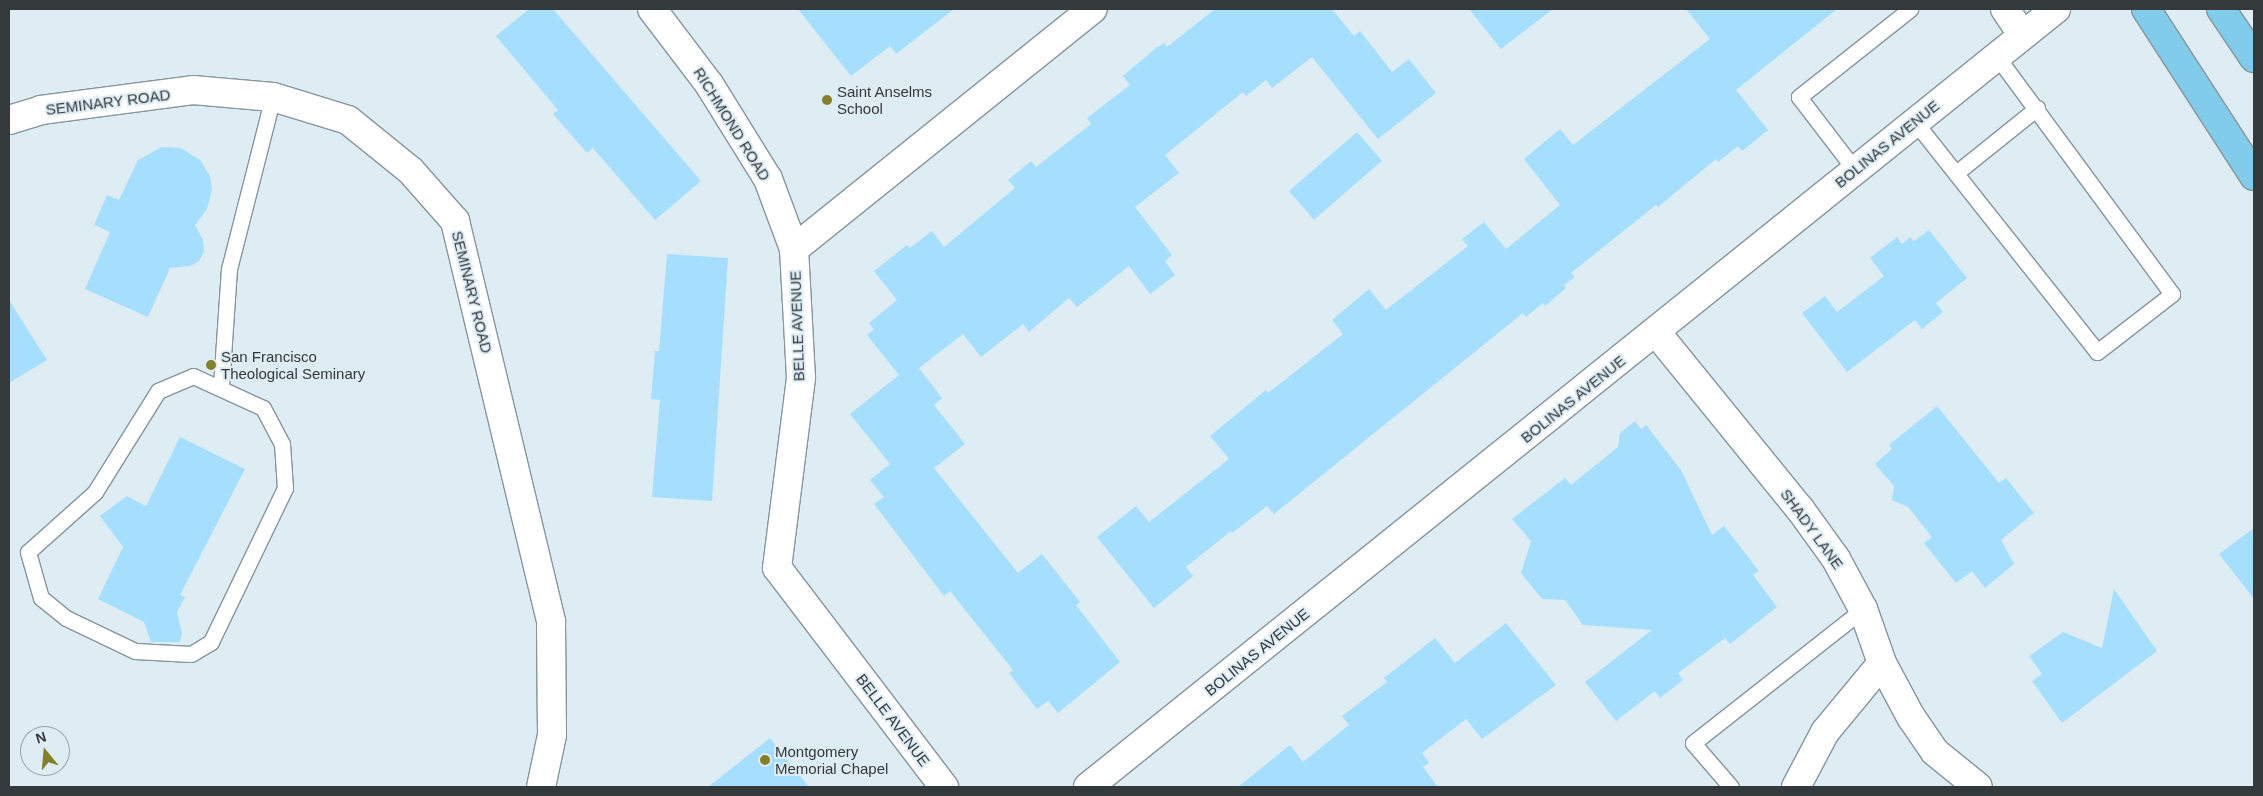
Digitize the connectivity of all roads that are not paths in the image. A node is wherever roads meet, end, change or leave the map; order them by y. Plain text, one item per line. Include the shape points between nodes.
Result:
1 (652, 9) edge
2 (1092, 9) edge
3 (1910, 9) edge
4 (2006, 9) edge
5 (2056, 9) edge
6 (2146, 9) edge
7 (2221, 9) edge
8 (2022, 34) junction
9 (1996, 55) junction
10 (2254, 58) edge
11 (273, 97) junction
12 (2037, 108) junction
13 (9, 120) edge
14 (1915, 122) junction
15 (1855, 170) junction
16 (1956, 173) junction
17 (2254, 176) edge
18 (794, 249) junction
19 (1656, 332) junction
20 (221, 386) junction
21 (1863, 609) junction
22 (1882, 663) junction
23 (541, 787) edge
24 (944, 787) edge
25 (1088, 787) edge
26 (1731, 787) edge
27 (1796, 787) edge
28 (1978, 787) edge

1 - 18 street, RICHMOND ROAD via 709,84 768,179
2 - 18 street, BELLE AVENUE
3 - 15 lane via 1799,97
4 - 8 street
5 - 8 street, BOLINAS AVENUE
6 - 17 main road
7 - 10 main road
8 - 9 street, BOLINAS AVENUE
9 - 12 lane
9 - 14 street, BOLINAS AVENUE
11 - 13 street, SEMINARY ROAD via 193,90 41,110
11 - 20 lane via 229,269
11 - 23 street, SEMINARY ROAD via 348,120 411,171 455,221 551,621 552,735
12 - 16 lane
12 - 16 lane via 2172,294 2097,352
14 - 15 street, BOLINAS AVENUE
14 - 16 lane
15 - 19 street, BOLINAS AVENUE
18 - 24 street, BELLE AVENUE via 801,378 777,568
19 - 21 street, SHADY LANE via 1800,509 1836,559
19 - 25 street, BOLINAS AVENUE
20 - 20 lane via 193,376 158,391 95,492 28,552 40,598 66,618 135,651 191,654 211,642 286,488 282,444 263,408
21 - 22 street, SHADY LANE
21 - 26 lane via 1693,742
22 - 27 street via 1825,732
22 - 28 street, SHADY LANE via 1911,717 1935,752

